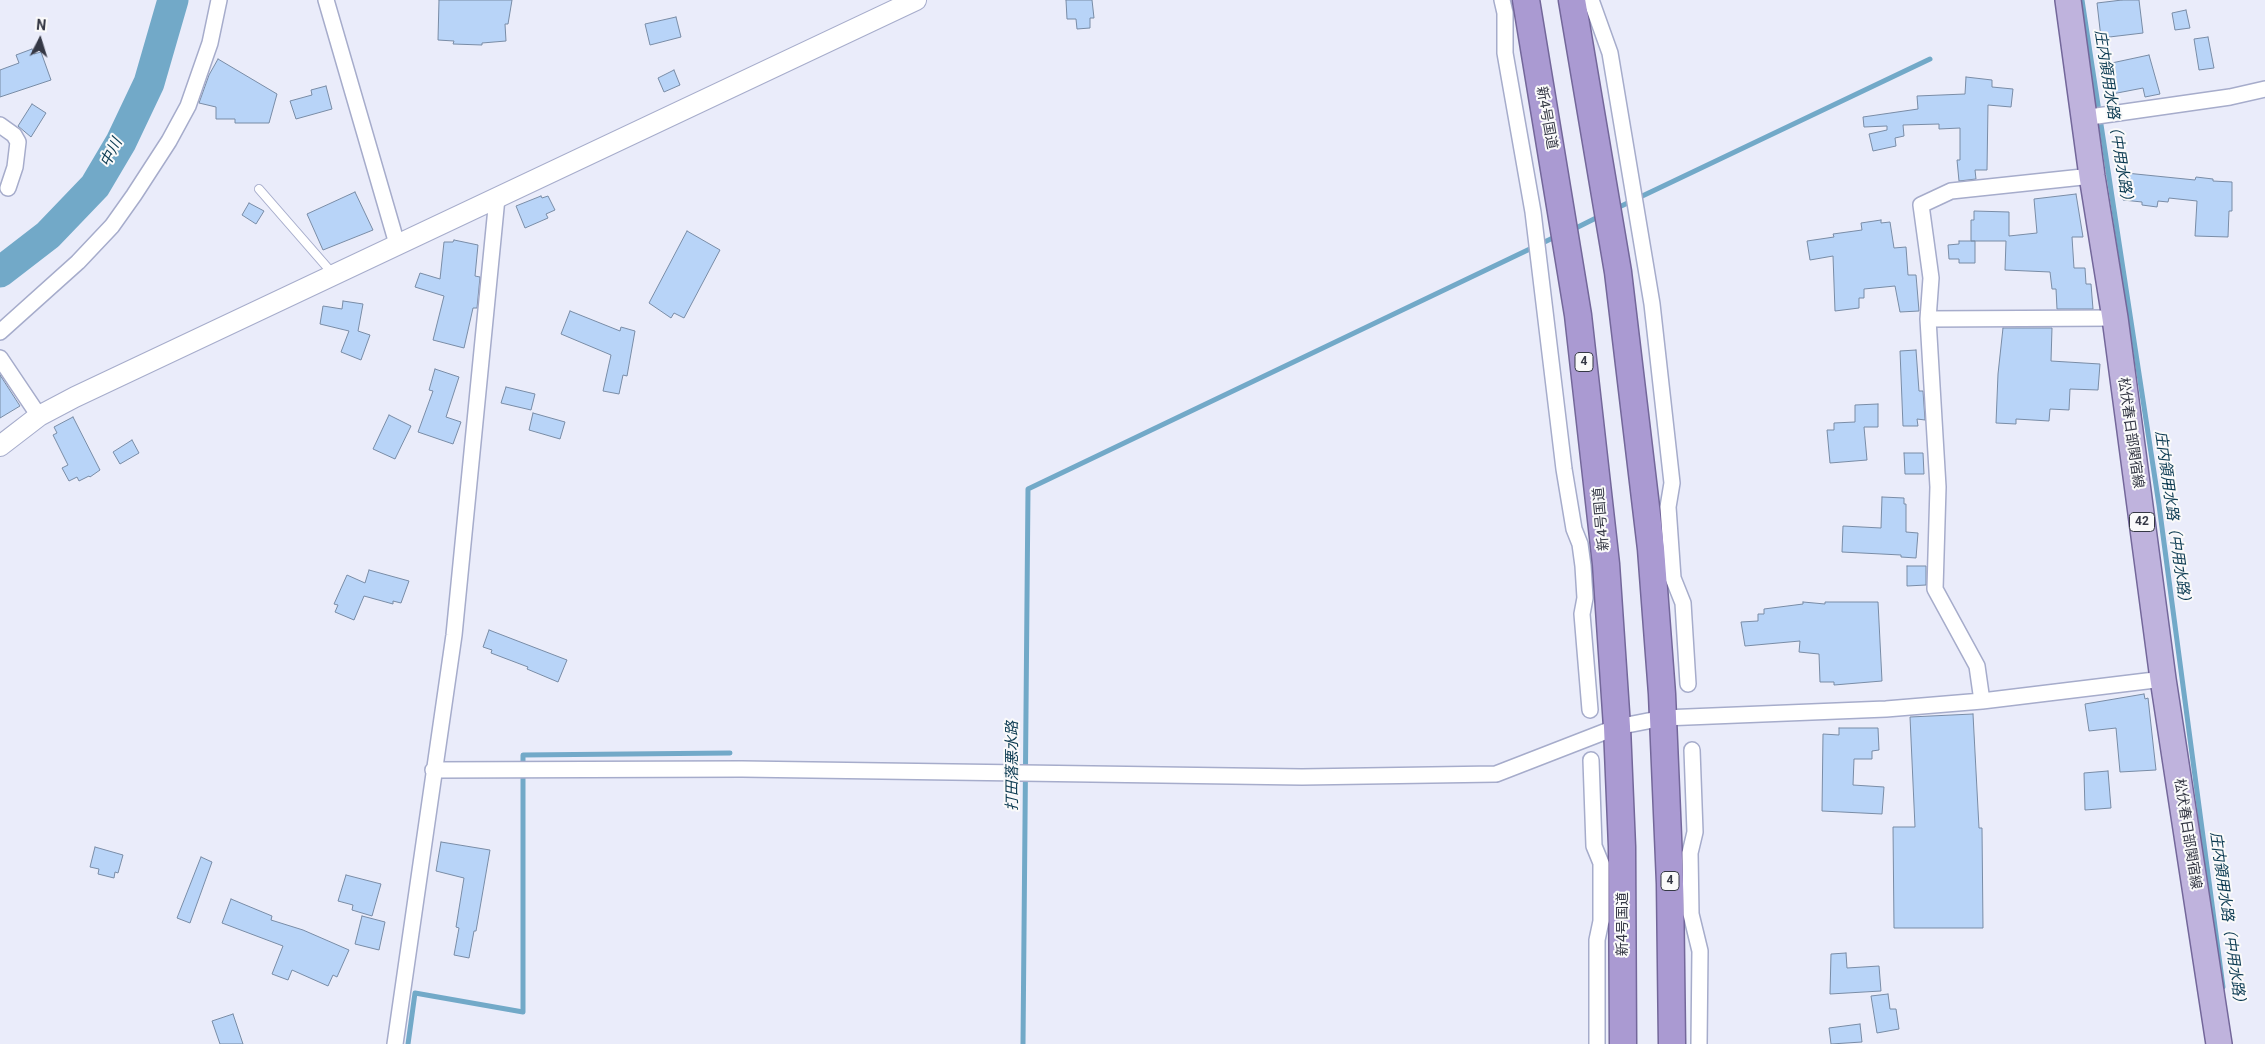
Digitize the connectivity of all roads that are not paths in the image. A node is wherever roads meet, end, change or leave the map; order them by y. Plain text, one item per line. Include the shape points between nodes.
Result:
1 (219, 0) edge
2 (326, 0) edge
3 (1502, 0) edge
4 (1526, 0) edge
5 (1572, 0) edge
6 (1591, 0) edge
7 (2068, 0) edge
8 (911, 1) edge
9 (2265, 88) edge
10 (2083, 118) junction
11 (0, 125) edge
12 (2092, 176) junction
13 (8, 188) dead end
14 (259, 189) dead end
15 (497, 198) junction
16 (397, 244) junction
17 (333, 274) junction
18 (2115, 318) junction
19 (1928, 320) junction
20 (0, 332) edge
21 (0, 358) edge
22 (39, 416) junction
23 (0, 446) edge
24 (1661, 548) junction
25 (1595, 565) junction
26 (2163, 679) junction
27 (1688, 684) dead end
28 (1982, 701) junction
29 (1590, 710) dead end
30 (1663, 718) junction
31 (1617, 728) junction
32 (1692, 750) dead end
33 (1591, 760) dead end
34 (433, 770) junction
35 (1680, 883) junction
36 (1612, 887) junction
37 (395, 1044) edge
38 (1597, 1044) edge
39 (1623, 1044) edge
40 (1672, 1044) edge
41 (1699, 1044) edge
42 (2219, 1044) edge

1 - 20 street via 210,43 188,106 134,195 112,226 78,262
2 - 16 street
3 - 25 street via 1505,53 1533,212 1564,469 1574,529
4 - 25 highway, 新4号国道 / 4 via 1578,314
5 - 24 highway, 4
6 - 24 street via 1610,53 1652,304 1672,483
7 - 10 main road, 松伏春日部関宿線 / 42
8 - 15 street
9 - 10 street via 2230,97
10 - 12 main road, 松伏春日部関宿線 / 42
11 - 13 street via 18,142
12 - 18 main road, 松伏春日部関宿線 / 42
12 - 19 street via 1951,192 1921,205 1932,278
14 - 17 lane
15 - 16 street
15 - 34 street via 454,635
16 - 17 street
17 - 22 street
18 - 19 street
18 - 26 main road, 松伏春日部関宿線 / 42
19 - 28 street via 1938,487 1935,589 1977,666
21 - 22 street
22 - 23 street
24 - 27 street via 1683,603
24 - 30 highway, 4
25 - 29 street via 1582,614
25 - 31 highway, 新4号国道 / 4
26 - 28 street
26 - 42 main road, 松伏春日部関宿線 / 42
28 - 30 street via 1886,710
30 - 31 street
30 - 35 highway, 4
31 - 34 street via 1496,774 1302,777
31 - 36 highway, 新4号国道 / 4
32 - 35 street via 1695,832
33 - 36 street via 1594,846
34 - 37 street
35 - 40 highway, 4
35 - 41 street via 1700,951
36 - 38 street via 1600,920 1597,940
36 - 39 highway, 新4号国道 / 4

